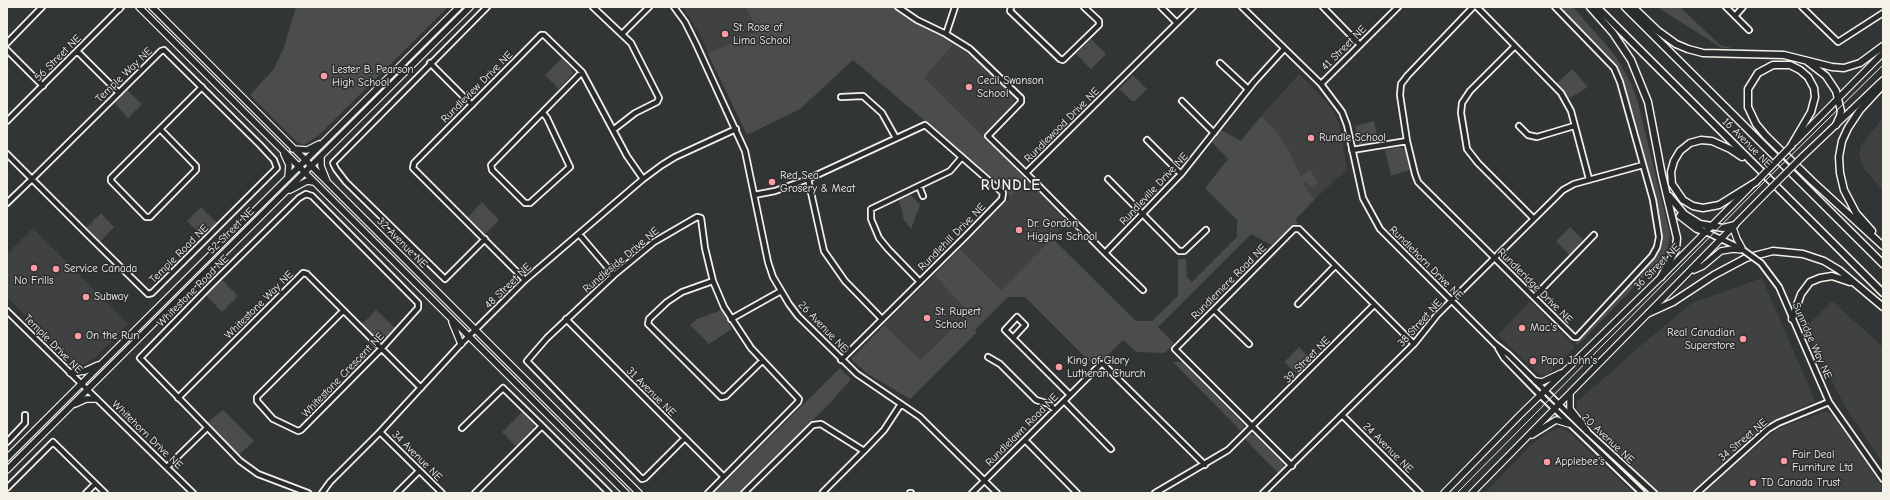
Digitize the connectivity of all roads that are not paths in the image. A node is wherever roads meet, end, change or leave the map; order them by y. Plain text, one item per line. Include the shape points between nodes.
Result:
1 (41, 7) edge
2 (139, 7) edge
3 (459, 7) edge
4 (470, 7) edge
5 (487, 7) edge
6 (593, 7) edge
7 (649, 7) edge
8 (674, 7) edge
9 (898, 7) edge
10 (955, 7) edge
11 (1011, 7) edge
12 (1084, 7) edge
13 (1161, 7) edge
14 (1193, 7) edge
15 (1242, 7) edge
16 (1323, 7) edge
17 (1398, 7) edge
18 (1473, 7) edge
19 (1477, 7) edge
20 (1555, 7) edge
21 (1590, 7) edge
22 (1597, 7) edge
23 (1625, 7) edge
24 (1633, 7) edge
25 (1726, 7) edge
26 (1743, 7) edge
27 (1802, 7) edge
28 (120, 8) edge
29 (153, 8) edge
30 (1883, 13) edge
31 (1735, 16) junction
32 (1177, 23) junction
33 (1749, 30) dead end
34 (622, 34) junction
35 (946, 34) junction
36 (7, 42) edge
37 (1360, 44) junction
38 (1515, 46) junction
39 (1883, 46) edge
40 (1284, 49) junction
41 (7, 50) edge
42 (77, 51) junction
43 (1883, 53) edge
44 (1798, 57) junction
45 (430, 63) junction
46 (1220, 63) dead end
47 (582, 72) junction
48 (1883, 80) edge
49 (1321, 84) junction
50 (1883, 85) edge
51 (43, 86) junction
52 (202, 87) junction
53 (1248, 89) junction
54 (118, 93) junction
55 (840, 97) dead end
56 (1838, 98) junction
57 (1182, 101) dead end
58 (472, 105) junction
59 (542, 113) junction
60 (7, 121) edge
61 (1836, 125) junction
62 (1519, 126) dead end
63 (1574, 126) junction
64 (160, 129) junction
65 (736, 129) junction
66 (613, 130) junction
67 (1214, 133) junction
68 (896, 138) junction
69 (1146, 140) dead end
70 (1407, 141) junction
71 (323, 142) junction
72 (1791, 146) junction
73 (281, 148) junction
74 (293, 149) junction
75 (1352, 150) junction
76 (7, 154) edge
77 (321, 156) junction
78 (962, 157) junction
79 (305, 160) junction
80 (1643, 165) junction
81 (299, 166) junction
82 (311, 166) junction
83 (277, 168) joint
84 (305, 172) junction
85 (1026, 173) junction
86 (1182, 174) junction
87 (288, 177) junction
88 (32, 179) junction
89 (643, 179) junction
90 (808, 179) junction
91 (1108, 179) dead end
92 (1589, 179) junction
93 (314, 182) junction
94 (1756, 182) junction
95 (1772, 182) junction
96 (329, 185) junction
97 (919, 186) junction
98 (1665, 188) junction
99 (283, 194) junction
100 (754, 195) junction
101 (923, 196) dead end
102 (1667, 198) junction
103 (7, 203) edge
104 (1144, 215) junction
105 (1533, 218) junction
106 (1734, 226) junction
107 (1711, 227) junction
108 (1206, 230) dead end
109 (1706, 232) junction
110 (579, 234) junction
111 (1594, 235) dead end
112 (485, 239) junction
113 (1722, 239) junction
114 (1882, 245) edge
115 (1743, 250) junction
116 (1105, 253) junction
117 (1495, 258) junction
118 (1883, 264) edge
119 (1335, 266) junction
120 (1690, 273) junction
121 (614, 275) junction
122 (1661, 277) junction
123 (525, 280) junction
124 (713, 281) junction
125 (920, 282) junction
126 (1862, 289) junction
127 (1143, 290) dead end
128 (781, 291) junction
129 (1883, 293) edge
130 (1534, 296) junction
131 (1451, 301) junction
132 (418, 303) joint
133 (1298, 304) dead end
134 (1374, 305) junction
135 (1883, 307) edge
136 (1214, 310) junction
137 (7, 311) edge
138 (343, 311) junction
139 (1649, 313) junction
140 (448, 315) junction
141 (566, 319) junction
142 (731, 319) junction
143 (882, 319) junction
144 (1792, 319) junction
145 (475, 329) junction
146 (469, 336) junction
147 (1013, 338) junction
148 (461, 344) junction
149 (1249, 344) dead end
150 (1414, 344) junction
151 (1497, 346) junction
152 (381, 349) junction
153 (988, 357) dead end
154 (841, 360) junction
155 (762, 361) junction
156 (103, 362) junction
157 (70, 373) junction
158 (1563, 373) junction
159 (1536, 381) junction
160 (81, 384) junction
161 (421, 388) junction
162 (87, 390) junction
163 (1545, 390) junction
164 (1570, 394) junction
165 (1070, 395) junction
166 (1540, 395) junction
167 (96, 398) junction
168 (178, 398) junction
169 (1552, 398) joint
170 (1064, 401) junction
171 (1547, 402) joint
172 (1829, 402) junction
173 (901, 404) junction
174 (71, 406) junction
175 (1557, 407) junction
176 (1055, 410) junction
177 (25, 414) dead end
178 (1343, 416) junction
179 (1570, 424) junction
180 (542, 426) junction
181 (1253, 427) junction
182 (207, 428) junction
183 (462, 428) dead end
184 (1587, 431) junction
185 (380, 432) junction
186 (684, 438) junction
187 (1525, 439) junction
188 (1025, 440) junction
189 (7, 442) edge
190 (1111, 449) dead end
191 (864, 451) junction
192 (7, 458) edge
193 (1205, 465) junction
194 (1292, 466) junction
195 (167, 467) junction
196 (7, 470) edge
197 (419, 470) junction
198 (724, 477) junction
199 (1883, 479) edge
200 (985, 480) junction
201 (95, 484) junction
202 (1454, 484) junction
203 (7, 488) edge
204 (823, 492) edge
205 (86, 493) edge
206 (104, 493) edge
207 (194, 493) edge
208 (308, 493) edge
209 (322, 493) edge
210 (397, 493) edge
211 (442, 493) edge
212 (475, 493) edge
213 (609, 493) edge
214 (626, 493) edge
215 (639, 493) edge
216 (708, 493) edge
217 (744, 493) edge
218 (972, 493) edge
219 (997, 493) edge
220 (1077, 493) edge
221 (1155, 493) edge
222 (1263, 493) edge
223 (1420, 493) edge
224 (1439, 493) edge
225 (1444, 493) edge
226 (1472, 493) edge
227 (1642, 493) edge
228 (1654, 493) edge
229 (1699, 493) edge

1 - 36 street
2 - 73 main road, 32 Avenue NE
3 - 71 main road, 52 Street NE
4 - 77 main road, 52 Street NE
5 - 45 street
6 - 34 street
7 - 34 street
8 - 65 street, 26 Avenue NE via 685,22
9 - 35 street, Rundlewood Drive NE via 917,20
10 - 35 street
11 - 12 street via 1010,11 1063,60 1099,25 1099,21
13 - 32 street
14 - 32 street, Rundlewood Drive NE
15 - 40 street, Rundlehorn Drive NE
16 - 37 street
17 - 37 street, 41 Street NE
18 - 70 street, Rundleridge Drive NE via 1402,84 1400,95
19 - 38 street
20 - 80 street, Rundleridge Drive NE via 1614,68
21 - 98 highway via 1619,42 1640,78 1648,102
22 - 95 highway, 16 Avenue NE
23 - 118 highway, 16 Avenue NE
24 - 44 highway via 1670,40 1692,51
25 - 31 street
26 - 31 street
27 - 30 street via 1838,42
28 - 42 street, 56 Street NE
29 - 74 main road, 32 Avenue NE
31 - 33 street
32 - 85 street, Rundlewood Drive NE
34 - 66 street via 640,59 659,98 657,102 635,113
35 - 85 street, Rundlewood Drive NE via 978,55 1022,98 988,136
37 - 49 street, 41 Street NE
38 - 63 street via 1561,93 1571,111
38 - 105 street via 1470,90 1462,103 1461,113 1467,148 1478,163
39 - 44 highway via 1860,63 1844,68
40 - 49 street, Rundlehorn Drive NE
40 - 53 street, Rundleville Drive NE
41 - 51 street
42 - 51 street, 56 Street NE
42 - 54 street
43 - 56 main road, 36 Street NE
44 - 56 highway via 1822,72 1833,86
45 - 58 street
45 - 112 street via 333,163 346,182 445,279
46 - 53 street
47 - 58 street, Rundleview Drive NE via 544,35 541,35
47 - 59 street
47 - 66 street, Rundleview Drive NE
48 - 61 main road
49 - 75 street, Rundlehorn Drive NE via 1342,112
50 - 114 highway via 1860,110 1848,128 1840,149 1839,161 1842,182 1851,205
51 - 60 street, 56 Street NE
52 - 54 street, Temple Way NE via 164,50
52 - 64 street
52 - 83 street, Temple Way NE via 274,160
53 - 67 street, Rundleville Drive NE
54 - 88 street, Temple Way NE
55 - 68 street via 863,96 882,113
56 - 61 highway via 1840,116
56 - 72 main road, 36 Street NE
57 - 67 street
58 - 112 street, Rundleview Drive NE via 414,163 414,168
59 - 59 street via 491,165 492,170 525,203 530,203 570,167 547,118
61 - 106 main road, bridge
62 - 63 street via 1532,137
63 - 92 street
64 - 64 street via 196,166 196,170 150,216 146,217 110,178
65 - 89 street, 48 Street NE via 675,157
65 - 100 street, 26 Avenue NE via 748,163
66 - 89 street, Rundleview Drive NE
67 - 86 street, Rundleville Drive NE
68 - 78 street, Rundlehill Drive NE via 925,124
68 - 90 street, Rundlehill Drive NE
69 - 86 street
70 - 75 street
70 - 117 street, Rundleridge Drive NE via 1418,182
71 - 74 main road via 307,150
71 - 79 main road, 52 Street NE
72 - 94 main road, 36 Street NE, bridge
72 - 114 highway via 1811,112 1815,97 1814,88 1808,77 1800,70 1790,65 1773,65 1758,73 1748,89 1748,107 1756,124 1812,181
73 - 81 main road, 32 Avenue NE
73 - 87 main road via 288,161
74 - 79 main road, 32 Avenue NE
75 - 131 street, Rundlehorn Drive NE via 1363,198 1380,229
76 - 88 street, Temple Road NE
77 - 82 main road, 52 Street NE
77 - 96 main road via 320,166
78 - 97 street via 950,171
78 - 125 street, Rundlehill Drive NE via 1003,194 1002,199
79 - 81 main road, 52 Street NE
79 - 82 main road, 32 Avenue NE
80 - 92 street, 38 Street NE
80 - 130 street, Rundleridge Drive NE via 1653,200 1659,237 1652,256 1577,337 1574,337
81 - 84 main road, 32 Avenue NE
81 - 87 main road, 52 Street NE
82 - 84 main road, 52 Street NE
82 - 96 main road, 32 Avenue NE
83 - 88 street, Temple Road NE via 152,293 148,294
84 - 93 main road, 32 Avenue NE
84 - 99 main road, 52 Street NE
85 - 116 street
86 - 104 street, Rundleville Drive NE
87 - 156 main road, 52 Street NE
88 - 103 street, Temple Way NE
89 - 110 street, 48 Street NE
90 - 100 street, Rundlehill Drive NE via 775,191
90 - 143 street via 824,251 844,281
91 - 104 street
92 - 105 street, 38 Street NE via 1563,190
93 - 99 main road via 307,181
93 - 140 main road, 32 Avenue NE
94 - 95 highway via 1719,205 1699,207 1688,203 1675,190 1671,179 1671,167 1676,156 1690,144 1701,140 1712,141 1735,152 1762,177
94 - 107 main road, 36 Street NE
95 - 129 highway, 16 Avenue NE
96 - 145 main road, 32 Avenue NE
97 - 101 street
97 - 125 street via 875,206 870,213 876,233 883,244
98 - 102 highway
98 - 107 highway via 1673,203 1684,214
99 - 162 main road, 52 Street NE
100 - 128 street, 26 Avenue NE via 768,262
102 - 109 highway via 1681,217 1697,229
102 - 122 highway via 1676,226 1677,243 1674,255
104 - 108 street via 1179,251 1184,252
104 - 116 street, Rundleville Drive NE
105 - 117 street, 38 Street NE
106 - 107 highway
106 - 113 main road
106 - 115 main road via 1736,239
107 - 109 main road, 36 Street NE
109 - 113 street, Sunridge Way NE
109 - 122 main road, 36 Street NE
110 - 121 street
110 - 123 street, 48 Street NE
111 - 130 street
112 - 123 street, Rundleview Drive NE
113 - 115 street, Sunridge Way NE
113 - 120 main road
115 - 120 main road via 1721,251
115 - 144 street, Sunridge Way NE, bridge via 1761,263 1779,287
116 - 127 street
117 - 130 street, Rundleridge Drive NE
117 - 131 street, 38 Street NE
119 - 133 street
119 - 134 street, Rundlemere Road NE
119 - 136 street, Rundlemere Road NE via 1299,229 1294,229
120 - 139 main road
121 - 124 street, Rundleside Drive NE via 654,242 697,217 701,218
121 - 141 street, Rundleside Drive NE
122 - 158 main road, 36 Street NE
123 - 145 street, 48 Street NE
124 - 142 street, Rundleside Drive NE
124 - 155 street via 682,292 667,302 649,319 648,324 721,397 726,396
125 - 143 street, Rundlehill Drive NE
126 - 135 highway
126 - 139 highway via 1838,270 1816,258 1796,253 1766,252 1746,258 1673,302
126 - 144 highway via 1837,277 1815,280 1803,290
128 - 142 street
128 - 154 street, 26 Avenue NE via 798,316
131 - 150 street, 38 Street NE
131 - 151 street, Rundlehorn Drive NE
132 - 152 street, Whitestone Crescent NE via 418,308
132 - 168 street, Whitestone Road NE via 312,196 306,194 298,198 140,358
134 - 150 street, Rundlemere Road NE
134 - 181 street, 39 Street NE
136 - 149 street
136 - 181 street, Rundlemere Road NE via 1175,349
137 - 157 street, Temple Drive NE
138 - 152 street, Whitestone Way NE
138 - 152 street, Whitestone Crescent NE via 257,397 257,401 273,419 298,431 302,430
138 - 168 street, Whitestone Way NE via 303,273
139 - 164 main road
140 - 146 main road, 32 Avenue NE
140 - 148 main road
141 - 186 street, 31 Avenue NE
141 - 186 street, Rundleside Drive NE via 526,361 642,479
142 - 155 street, Rundleside Drive NE
143 - 154 street, Rundlehill Drive NE
144 - 172 street, Sunridge Way NE
145 - 146 street, 48 Street NE
145 - 215 main road, 32 Avenue NE
146 - 148 street, 48 Street NE
146 - 214 main road, 32 Avenue NE
147 - 147 street via 1004,330 1017,317 1025,325
147 - 165 street
148 - 161 street, 48 Street NE
150 - 178 street, 38 Street NE
151 - 159 street, Rundlehorn Drive NE
151 - 166 street, Rundlehorn Drive NE via 1504,358
152 - 161 street, Whitestone Way NE
153 - 176 street via 1000,364 1036,400 1049,404
154 - 173 street, 26 Avenue NE
155 - 198 street, Rundleside Drive NE via 799,399
156 - 157 main road via 85,371
156 - 160 main road, 52 Street NE
157 - 160 street, Temple Drive NE
158 - 159 main road via 1542,382
158 - 163 main road, 36 Street NE
159 - 163 street, Rundlehorn Drive NE
160 - 162 street, Temple Drive NE
160 - 192 main road, 52 Street NE
161 - 185 street, 48 Street NE
162 - 167 street, Whitehorn Drive NE
162 - 174 main road, 52 Street NE
163 - 166 main road, 36 Street NE
163 - 169 street, Rundlehorn Drive NE
164 - 175 main road
164 - 184 main road via 1570,409
165 - 170 street, Rundlelawn Road NE
165 - 193 street, Rundlelawn Road NE via 1103,364
166 - 171 street, Rundlehorn Drive NE
166 - 202 main road, 36 Street NE
167 - 174 main road via 86,399
167 - 195 street, Whitehorn Drive NE
168 - 182 street, Whitestone Road NE
169 - 175 street, 20 Avenue NE
170 - 176 street, Rundlelawn Road NE
170 - 190 street
171 - 175 street, 20 Avenue NE
172 - 199 street, Sunridge Way NE
172 - 229 street, 34 Street NE via 1768,429 1702,487
173 - 191 street via 884,430
173 - 200 street, 26 Avenue NE via 920,417
174 - 196 main road, 52 Street NE
175 - 179 street, 20 Avenue NE
175 - 184 street, 20 Avenue NE
175 - 187 main road
176 - 188 street, Rundlelawn Road NE
177 - 189 street via 25,423
178 - 194 street, 38 Street NE
178 - 223 street, 24 Avenue NE
179 - 187 main road via 1556,420
179 - 227 street, 20 Avenue NE
180 - 183 street via 503,388
180 - 212 street
180 - 213 street
181 - 193 street, 39 Street NE via 1228,450
181 - 194 street, Rundlemere Road NE
182 - 195 street
182 - 208 street, Whitestone Road NE via 240,461 258,474
184 - 228 street, 20 Avenue NE
185 - 197 street, 34 Avenue NE
185 - 209 street, 48 Street NE
186 - 198 street, 31 Avenue NE
187 - 226 main road
188 - 200 street, Rundlelawn Road NE
188 - 220 street
191 - 204 street
191 - 217 street via 818,424 813,425
193 - 221 street, 39 Street NE
194 - 222 street, 38 Street NE
195 - 207 street, Whitehorn Drive NE
197 - 210 street
197 - 211 street, 34 Avenue NE
198 - 216 street, Rundleside Drive NE
200 - 218 street, Rundlelawn Road NE
200 - 219 street, 26 Avenue NE
201 - 203 street via 53,442
201 - 205 street
201 - 206 street
202 - 224 main road
202 - 225 main road, 36 Street NE

